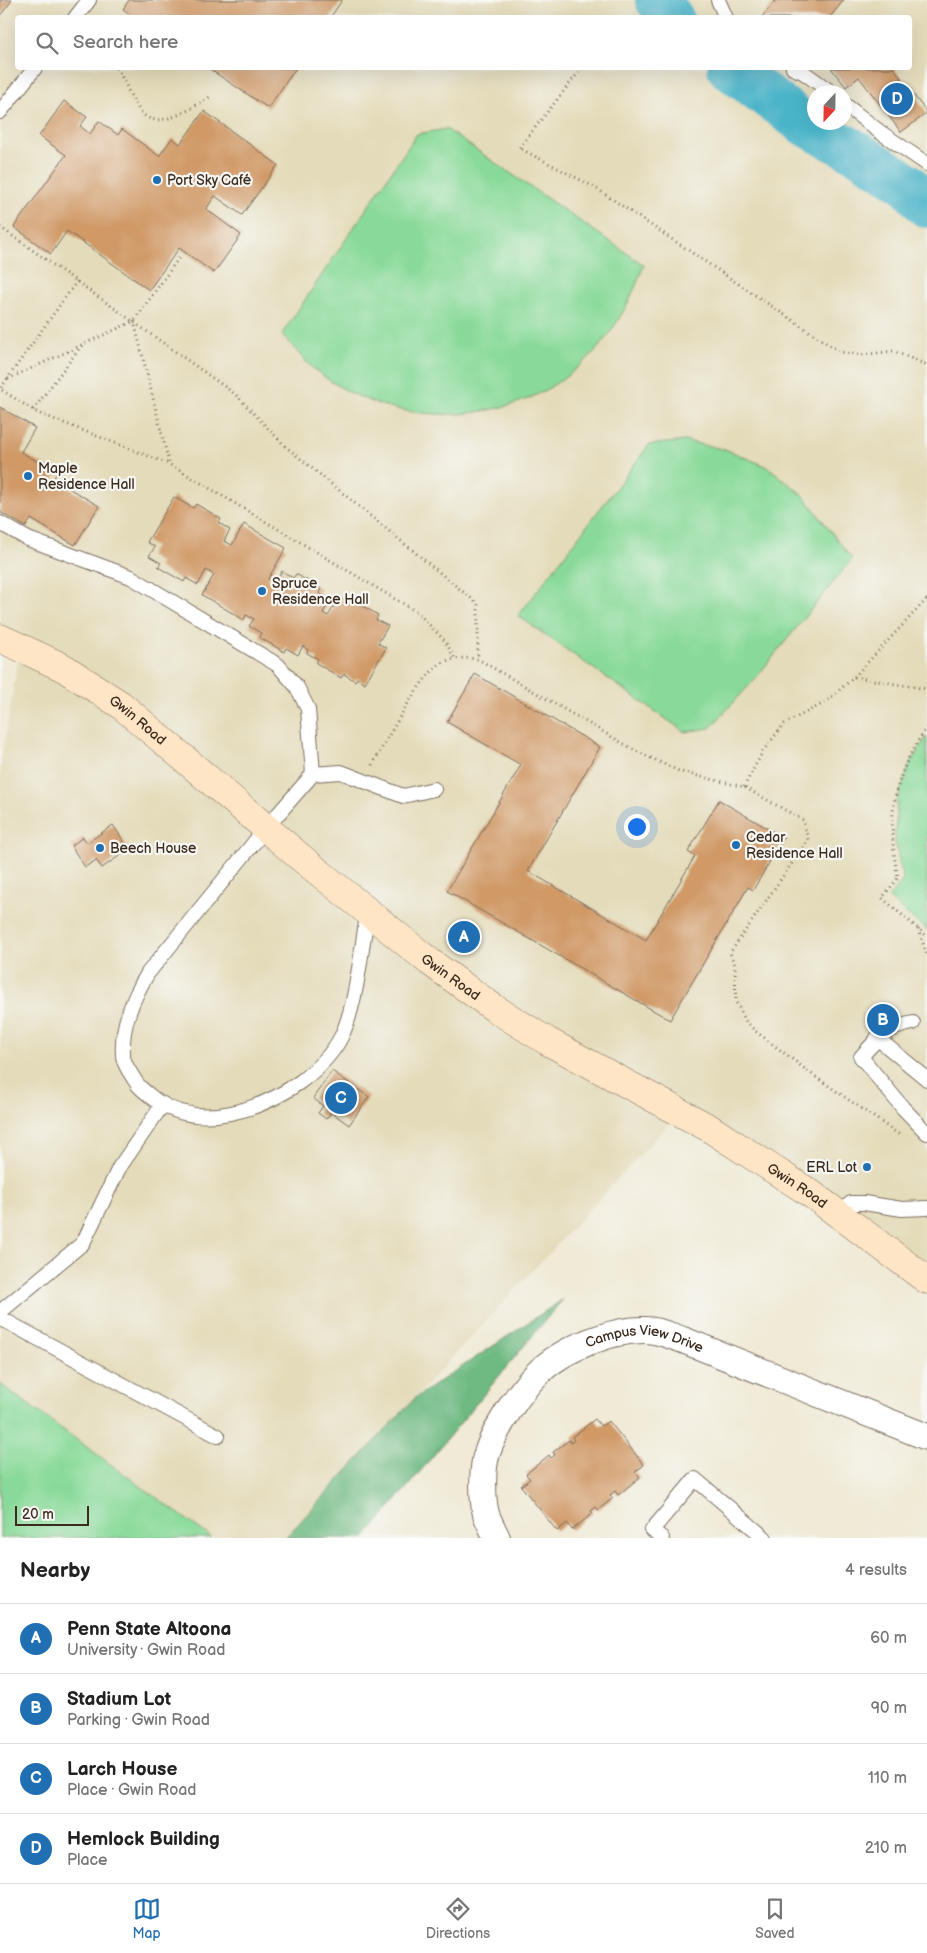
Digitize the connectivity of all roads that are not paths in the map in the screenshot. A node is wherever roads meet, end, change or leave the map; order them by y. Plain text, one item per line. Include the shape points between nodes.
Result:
1 (89, 0) edge
2 (718, 0) edge
3 (77, 15) edge
4 (725, 15) edge
5 (33, 70) edge
6 (798, 70) edge
7 (821, 85) edge
8 (852, 110) edge
9 (0, 112) edge
10 (927, 164) edge
11 (0, 523) edge
12 (0, 638) edge
13 (313, 774) junction
14 (434, 789) dead end
15 (266, 828) junction
16 (368, 912) junction
17 (913, 1022) dead end
18 (877, 1038) junction
19 (927, 1079) edge
20 (163, 1104) junction
21 (927, 1133) edge
22 (927, 1208) edge
23 (839, 1214) junction
24 (927, 1280) edge
25 (0, 1312) edge
26 (0, 1318) edge
27 (218, 1436) dead end
28 (927, 1437) edge
29 (652, 1535) edge
30 (497, 1538) edge
31 (765, 1538) edge

1 - 3 lane
2 - 4 lane
5 - 9 lane
6 - 7 lane
8 - 10 lane
11 - 13 lane via 28,539 131,578 278,665 297,687 308,709
12 - 15 street, Gwin Road via 64,668 121,705
13 - 14 lane via 341,772 403,796
13 - 15 lane
15 - 16 street, Gwin Road
15 - 20 lane via 148,973 134,997 125,1026 122,1057 143,1092
16 - 20 lane via 351,1013 341,1038 327,1058 286,1092 254,1108 200,1115 179,1112
16 - 23 street, Gwin Road via 494,1008 555,1046 709,1128
17 - 18 lane via 896,1026
18 - 19 lane
18 - 21 lane via 862,1057
20 - 25 lane via 120,1168 83,1243
22 - 23 lane via 902,1209 864,1203 851,1204
23 - 24 street, Gwin Road
26 - 27 lane
28 - 30 street, Campus View Drive via 683,1340 647,1330 621,1332 563,1354 538,1373 499,1426 486,1454 484,1483 486,1513
29 - 31 lane via 695,1480

